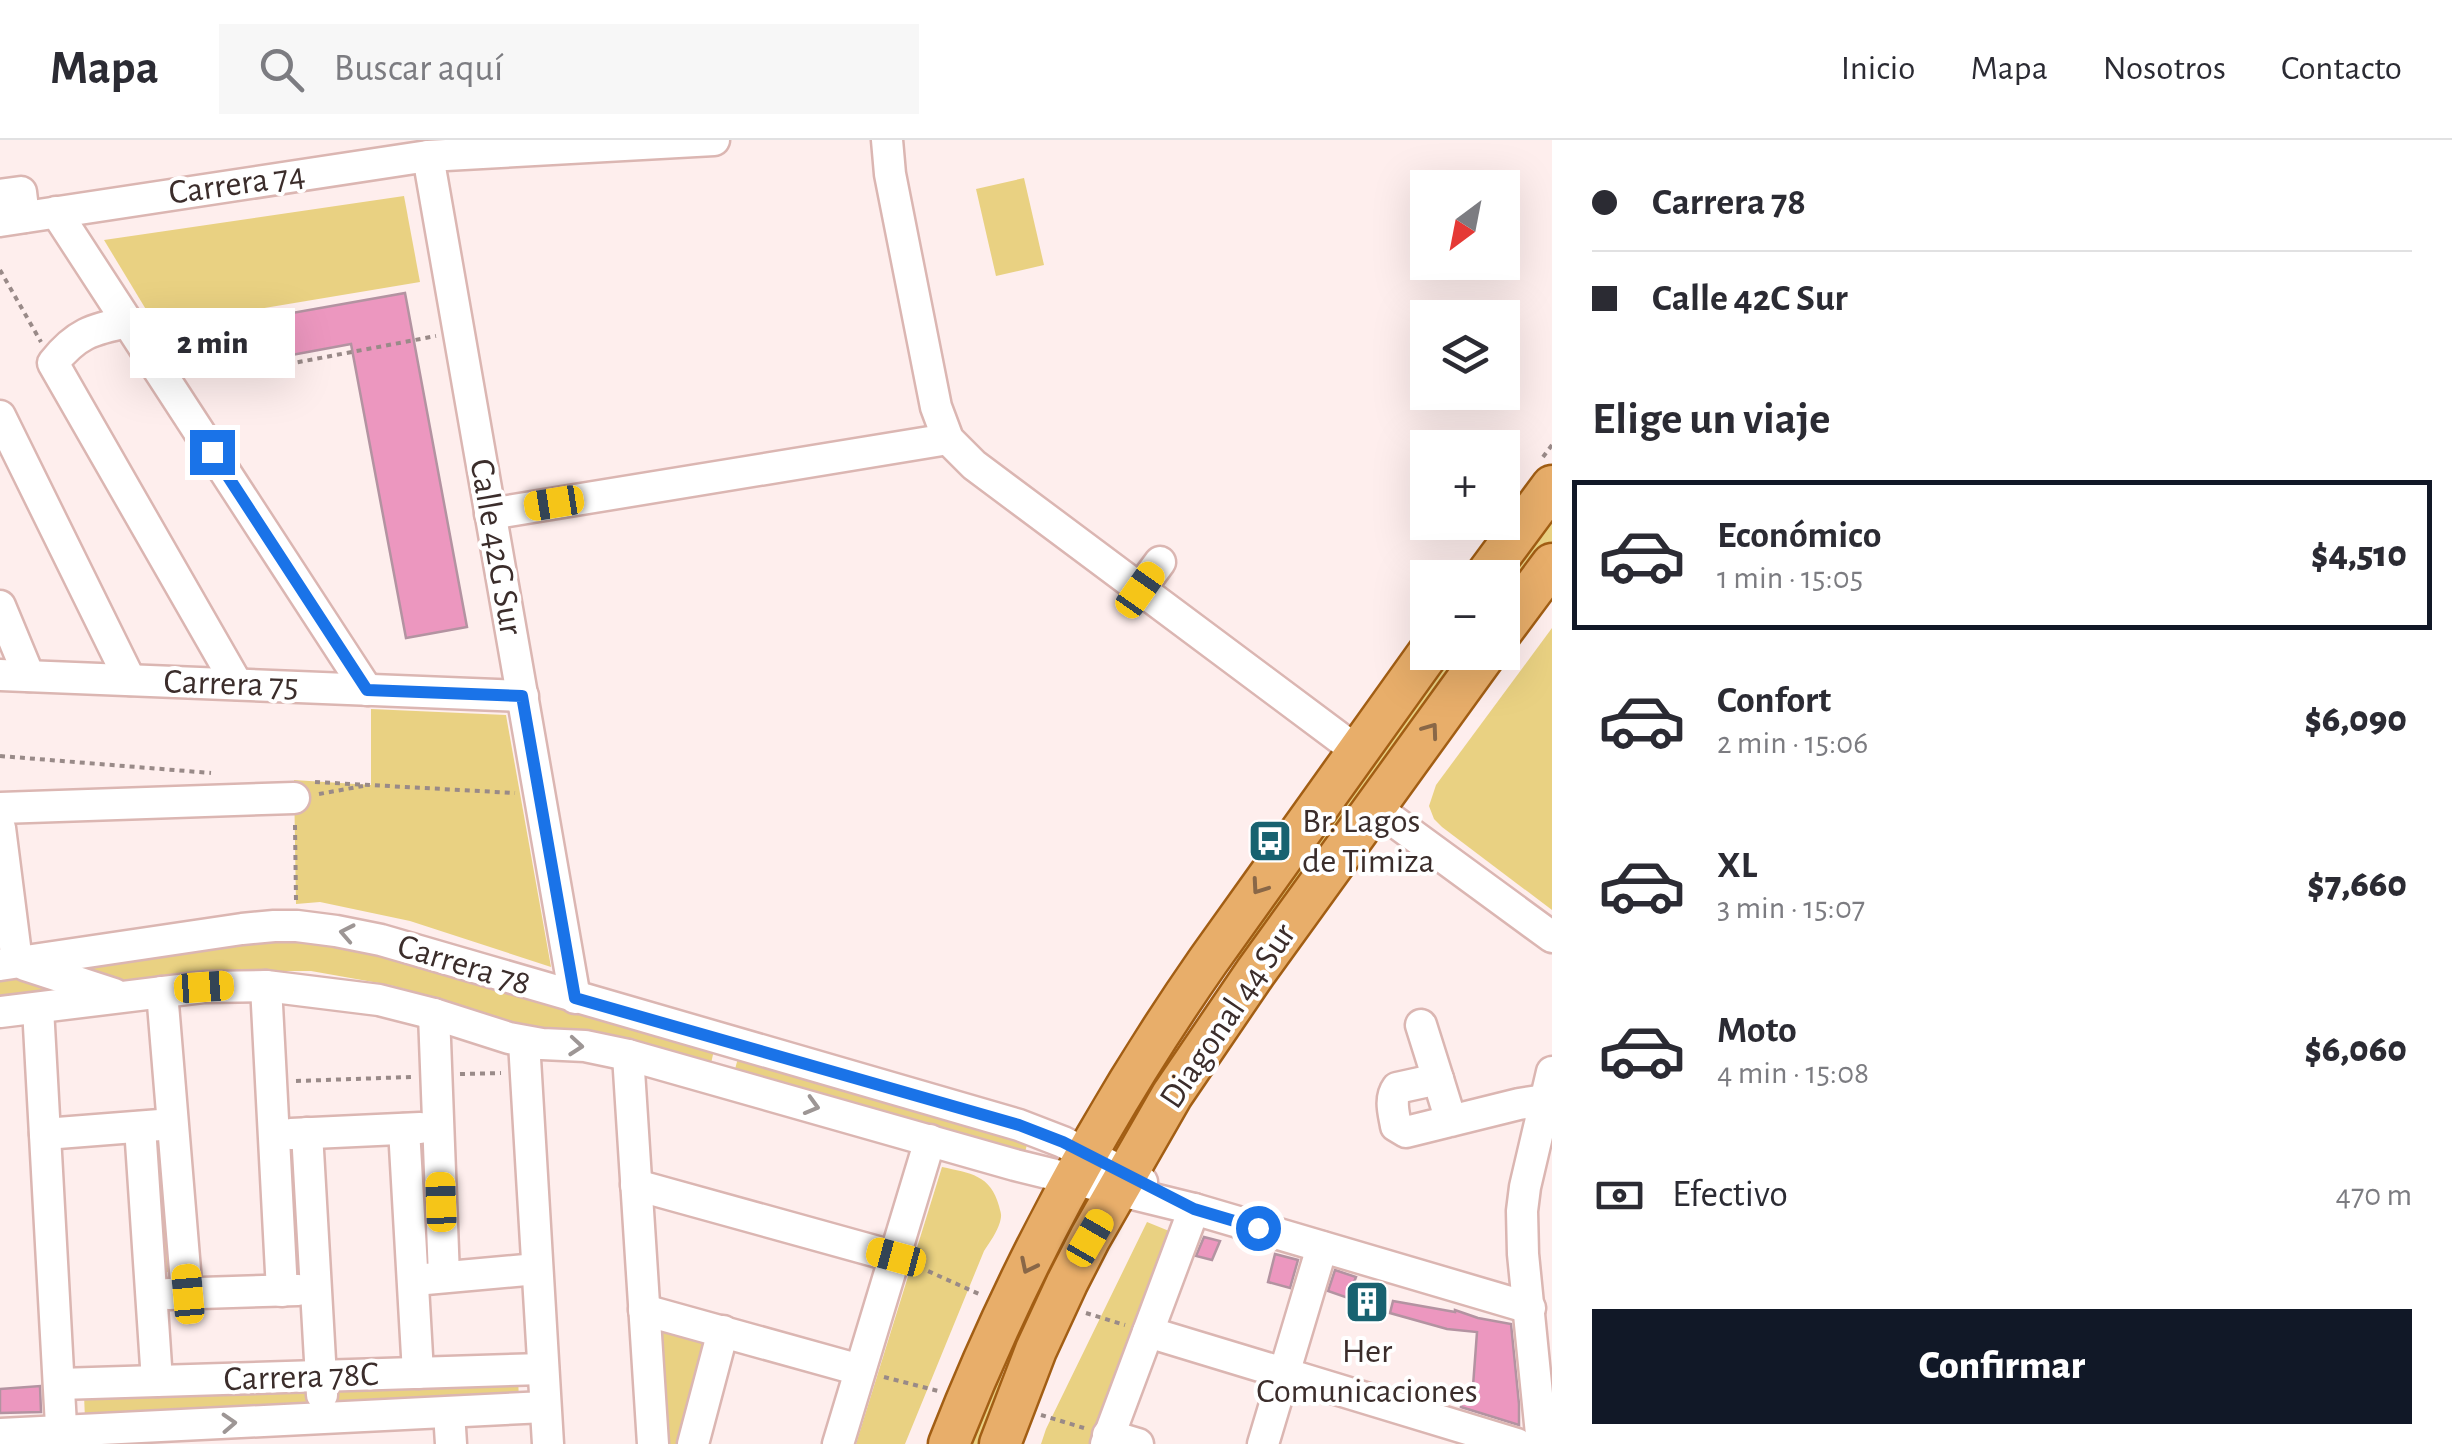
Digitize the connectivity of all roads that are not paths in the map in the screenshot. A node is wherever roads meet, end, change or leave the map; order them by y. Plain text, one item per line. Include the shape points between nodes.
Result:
1 (714, 140) edge
2 (886, 140) edge
3 (428, 156) junction
4 (0, 194) edge
5 (56, 212) junction
6 (12, 219) edge
7 (128, 322) junction
8 (0, 416) edge
9 (948, 439) junction
10 (1552, 486) edge
11 (490, 514) junction
12 (1497, 560) edge
13 (1160, 562) dead end
14 (1552, 564) edge
15 (1140, 590) junction
16 (0, 606) edge
17 (1520, 607) edge
18 (1416, 670) edge
19 (1474, 670) edge
20 (15, 675) edge
21 (130, 680) junction
22 (237, 684) junction
23 (367, 690) junction
24 (522, 696) junction
25 (1357, 752) junction
26 (294, 798) road end
27 (0, 808) edge
28 (1376, 808) junction
29 (0, 828) edge
30 (1552, 937) edge
31 (8, 964) edge
32 (266, 986) junction
33 (162, 992) junction
34 (124, 997) junction
35 (575, 998) junction
36 (38, 1008) junction
37 (0, 1012) edge
38 (434, 1014) junction
39 (1421, 1025) dead end
40 (728, 1042) junction
41 (628, 1054) junction
42 (525, 1057) junction
43 (1438, 1078) junction
44 (718, 1080) junction
45 (1547, 1106) edge
46 (1451, 1121) junction
47 (173, 1124) junction
48 (140, 1126) junction
49 (438, 1128) junction
50 (404, 1129) junction
51 (308, 1133) junction
52 (45, 1134) junction
53 (274, 1135) junction
54 (930, 1140) junction
55 (1079, 1166) junction
56 (1122, 1182) junction
57 (636, 1185) junction
58 (1194, 1209) junction
59 (1322, 1247) junction
60 (896, 1257) junction
61 (537, 1269) junction
62 (444, 1277) junction
63 (413, 1280) junction
64 (316, 1289) junction
65 (282, 1290) junction
66 (188, 1294) junction
67 (152, 1295) junction
68 (1530, 1308) junction
69 (644, 1310) junction
70 (723, 1331) junction
71 (1148, 1332) junction
72 (1543, 1353) edge
73 (544, 1369) junction
74 (860, 1370) junction
75 (418, 1373) junction
76 (1284, 1373) junction
77 (321, 1377) junction
78 (157, 1381) junction
79 (59, 1384) junction
80 (546, 1407) junction
81 (449, 1412) junction
82 (324, 1419) junction
83 (279, 1432) edge
84 (0, 1434) edge
85 (185, 1434) edge
86 (62, 1438) edge
87 (1107, 1439) edge
88 (451, 1444) edge
89 (548, 1444) edge
90 (653, 1444) edge
91 (694, 1444) edge
92 (838, 1444) edge
93 (949, 1444) edge
94 (1000, 1444) edge
95 (1138, 1444) edge
96 (1263, 1444) edge
97 (1517, 1444) edge
98 (1542, 1444) edge

1 - 3 street, Carrera 74
2 - 9 street via 936,407
3 - 5 street, Carrera 74
3 - 11 street, Calle 42G Sur
4 - 6 street via 22,192
5 - 6 street, Carrera 74
5 - 7 street
7 - 22 street via 79,336 53,364
7 - 23 street
8 - 21 street
9 - 11 street
9 - 15 street
10 - 12 main road
11 - 24 street, Calle 42G Sur
13 - 15 street
14 - 17 main road
15 - 25 street
16 - 20 street
18 - 25 main road, Diagonal 44 Sur
28 -> 19 main road, Diagonal 44 Sur
20 - 21 street, Carrera 75
21 - 22 street, Carrera 75
22 - 23 street, Carrera 75
23 - 24 street, Carrera 75
24 - 35 street, Calle 42G Sur
25 -> 55 main road, Diagonal 44 Sur via 1173,1012
26 - 27 street
28 - 30 street
28 - 56 main road, Diagonal 44 Sur via 1216,1028
29 - 31 street
31 - 34 street
35 -> 31 street, Carrera 78 via 381,940 297,926
32 - 33 street, Carrera 78
32 - 38 street, Carrera 78
32 - 53 street
33 - 34 street, Carrera 78
33 - 47 street
34 - 36 street, Carrera 78
35 - 40 street, Carrera 78
36 - 37 street, Carrera 78
36 - 52 street
38 - 42 street, Carrera 78
38 - 49 street
39 - 43 street
40 - 44 street
40 - 55 street, Carrera 78 via 1019,1125 1063,1142
42 -> 41 street, Carrera 78 via 585,1046
41 - 44 street, Carrera 78
41 - 57 street
42 - 61 street
43 - 46 street
43 - 46 street via 1397,1088 1396,1126 1406,1132
44 -> 54 street, Carrera 78
45 - 46 street
45 - 68 street via 1522,1211
47 - 48 street
47 - 66 street
48 - 52 street
48 - 67 street
49 - 50 street
49 - 62 street
50 - 51 street
50 - 63 street
51 - 53 street
51 - 64 street
52 - 79 street
53 - 65 street
54 - 55 street, Carrera 78 via 1015,1165
54 - 60 street
55 - 56 street, Carrera 78
55 -> 93 main road, Diagonal 44 Sur
56 - 58 street, Carrera 78
56 - 94 main road, Diagonal 44 Sur via 1044,1334
57 - 60 street
57 - 69 street
58 - 59 street, Carrera 78
58 - 71 street
59 - 68 street, Carrera 78
59 - 76 street
60 - 74 street
61 - 62 street
61 - 73 street
62 - 63 street
63 - 75 street
64 - 65 street
64 - 77 street
65 - 66 street
66 - 67 street
67 - 78 street
68 - 72 street
69 - 70 street
69 - 90 street
70 - 74 street
70 - 91 street
71 - 76 street
71 - 87 street
72 - 98 street
73 - 75 street, Carrera 78C
73 - 80 street
74 - 92 street
75 - 77 street, Carrera 78C
76 - 96 street
76 - 97 street
77 - 78 street, Carrera 78C
77 - 82 street
78 - 79 street, Carrera 78C
79 - 86 street
80 - 81 street, Carrera 78C
80 - 89 street
81 - 82 street, Carrera 78C
81 - 88 street
82 - 83 street, Carrera 78C
85 -> 83 street, Carrera 78C
84 - 86 street, Carrera 78C
85 - 86 street, Carrera 78C
87 - 95 street

